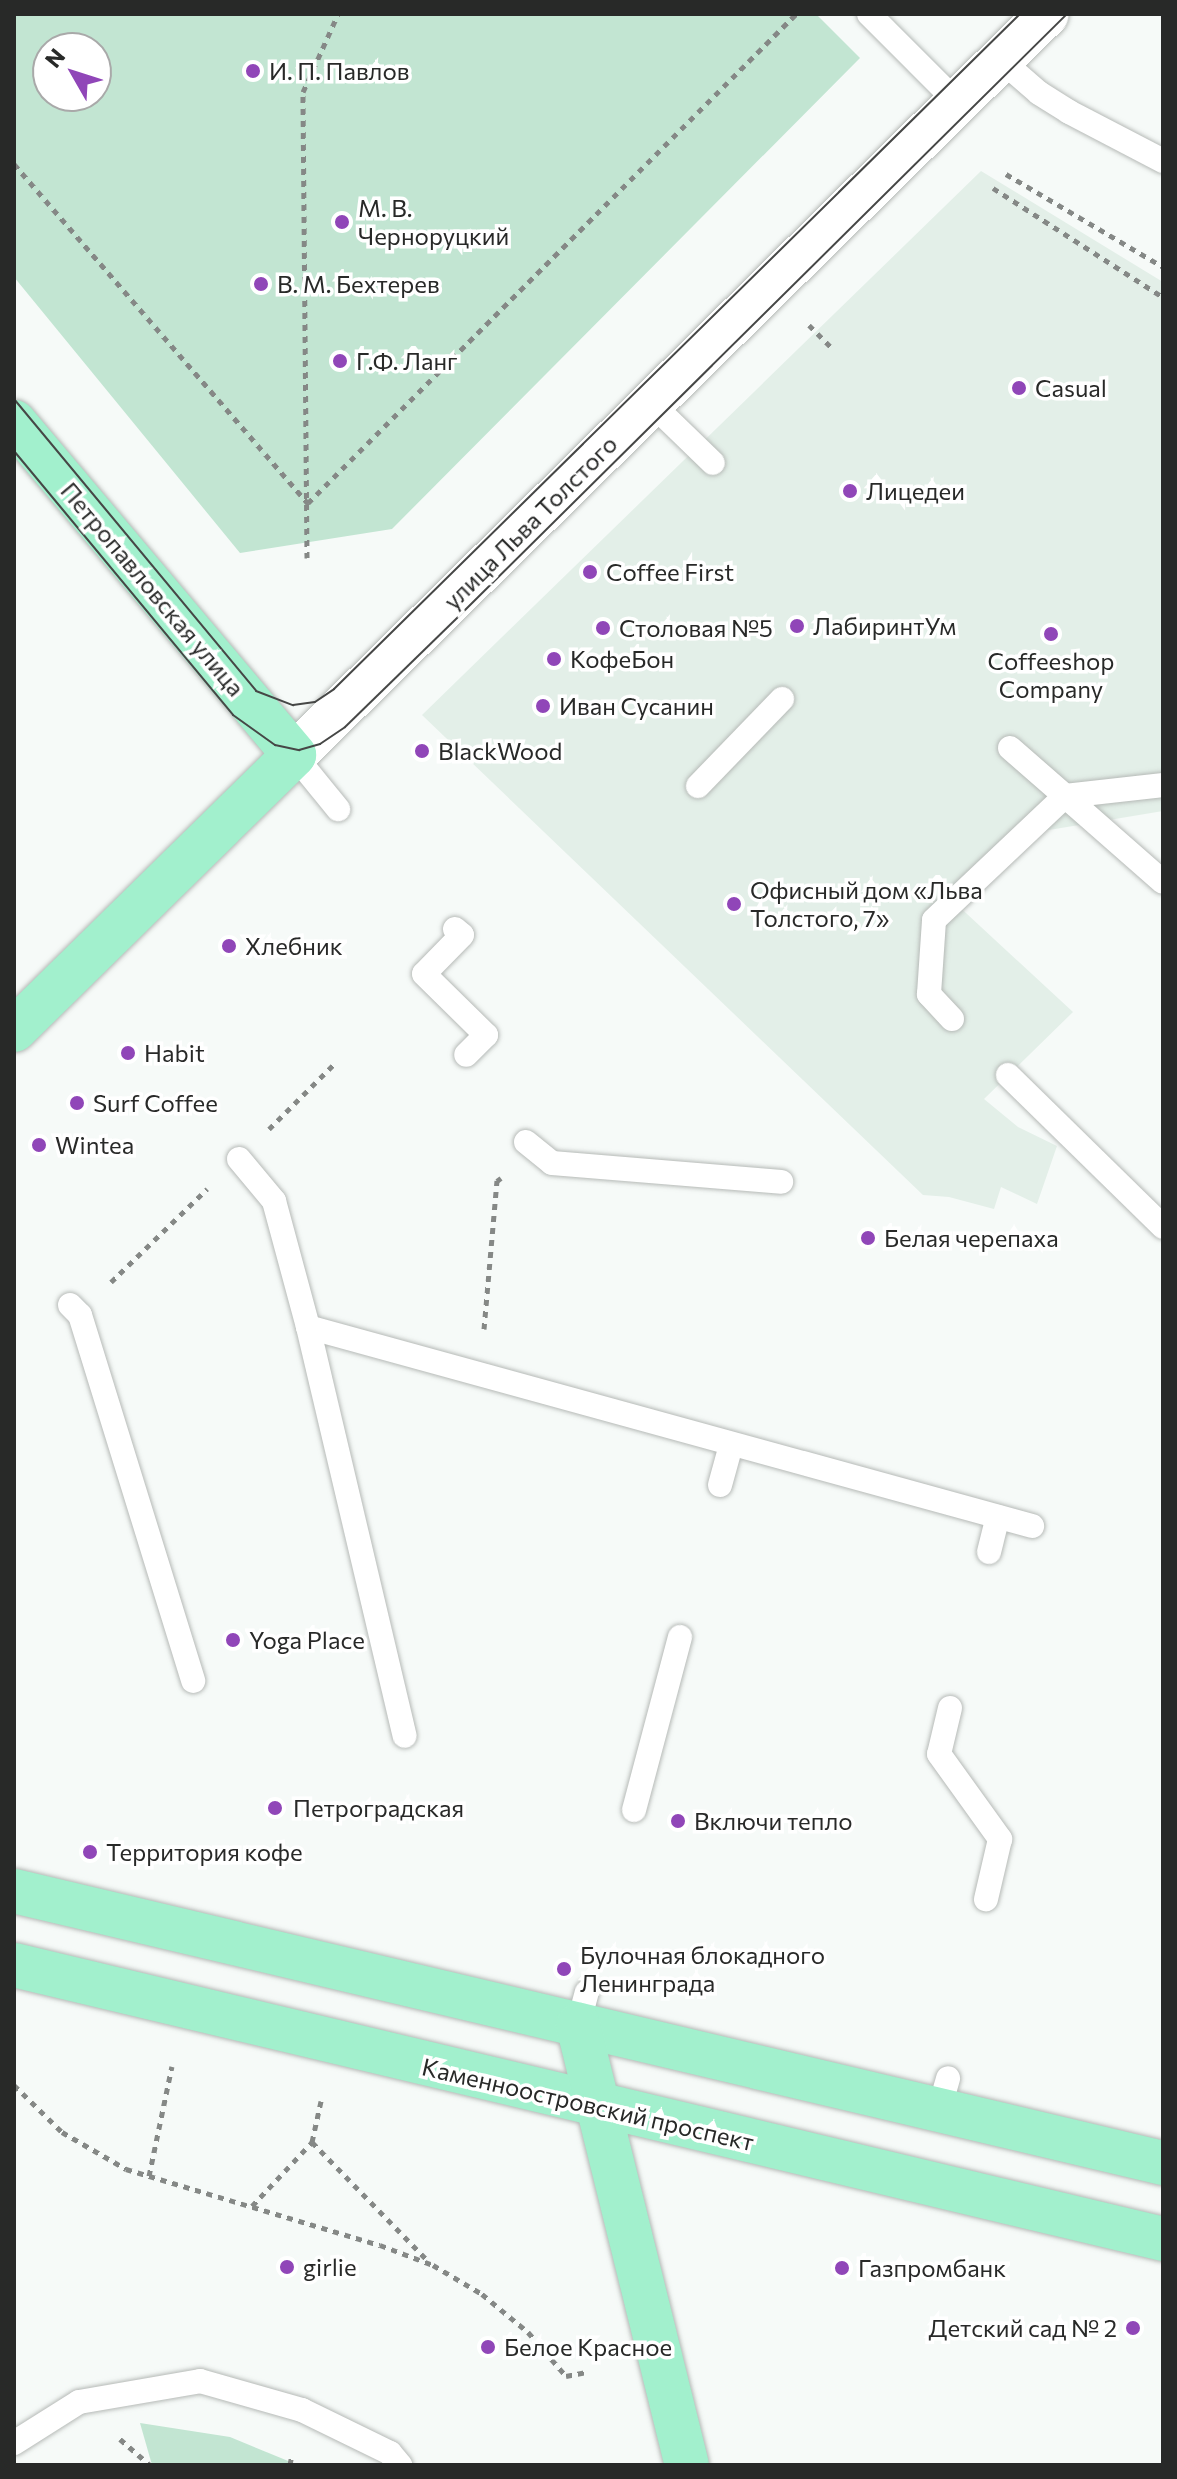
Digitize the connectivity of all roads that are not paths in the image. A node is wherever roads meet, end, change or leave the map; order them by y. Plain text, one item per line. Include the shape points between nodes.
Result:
1 (869, 14) edge
2 (1047, 14) edge
3 (1001, 60) junction
4 (957, 102) junction
5 (1163, 161) edge
6 (651, 403) junction
7 (14, 422) edge
8 (713, 463) dead end
9 (782, 699) dead end
10 (1010, 748) dead end
11 (294, 755) junction
12 (1163, 785) edge
13 (698, 786) dead end
14 (1065, 796) junction
15 (338, 809) dead end
16 (1163, 882) edge
17 (455, 929) dead end
18 (952, 1019) dead end
19 (14, 1030) edge
20 (466, 1055) dead end
21 (1008, 1075) dead end
22 (531, 1146) road end
23 (239, 1159) road end
24 (781, 1182) dead end
25 (1163, 1227) edge
26 (75, 1310) road end
27 (308, 1327) junction
28 (731, 1445) junction
29 (720, 1485) dead end
30 (998, 1517) junction
31 (1032, 1526) dead end
32 (989, 1552) dead end
33 (680, 1637) dead end
34 (193, 1681) dead end
35 (950, 1708) dead end
36 (405, 1736) dead end
37 (634, 1810) dead end
38 (14, 1891) edge
39 (986, 1899) dead end
40 (14, 1965) edge
41 (582, 2008) junction
42 (599, 2106) junction
43 (1163, 2163) edge
44 (1163, 2239) edge
45 (14, 2443) edge
46 (400, 2465) edge
47 (687, 2465) edge

1 - 4 lane
2 - 3 street, улица Льва Толстого
3 - 4 street, улица Льва Толстого
3 - 5 lane via 1059,106
4 - 6 street, улица Льва Толстого
6 - 8 lane
6 - 11 street, улица Льва Толстого
7 - 11 main road, Петропавловская улица
9 - 13 lane
10 - 14 lane
11 - 15 lane
11 - 19 main road, улица Льва Толстого
12 - 14 lane
14 - 16 lane
14 - 18 lane via 934,920 929,994
17 - 20 lane via 462,935 424,974 486,1035
21 - 25 lane
22 - 24 lane via 552,1163
23 - 27 lane via 274,1201
26 - 34 lane
27 - 28 lane
27 - 36 lane
28 - 29 lane
28 - 30 lane
30 - 31 lane
30 - 32 lane
33 - 37 lane
35 - 39 lane via 939,1754 1000,1839
38 - 41 main road
40 - 42 main road, Каменноостровский проспект
41 - 42 main road
41 - 43 main road via 944,2094
42 - 44 main road, Каменноостровский проспект
42 - 47 main road
45 - 46 lane via 79,2402 200,2381 302,2410 390,2453

